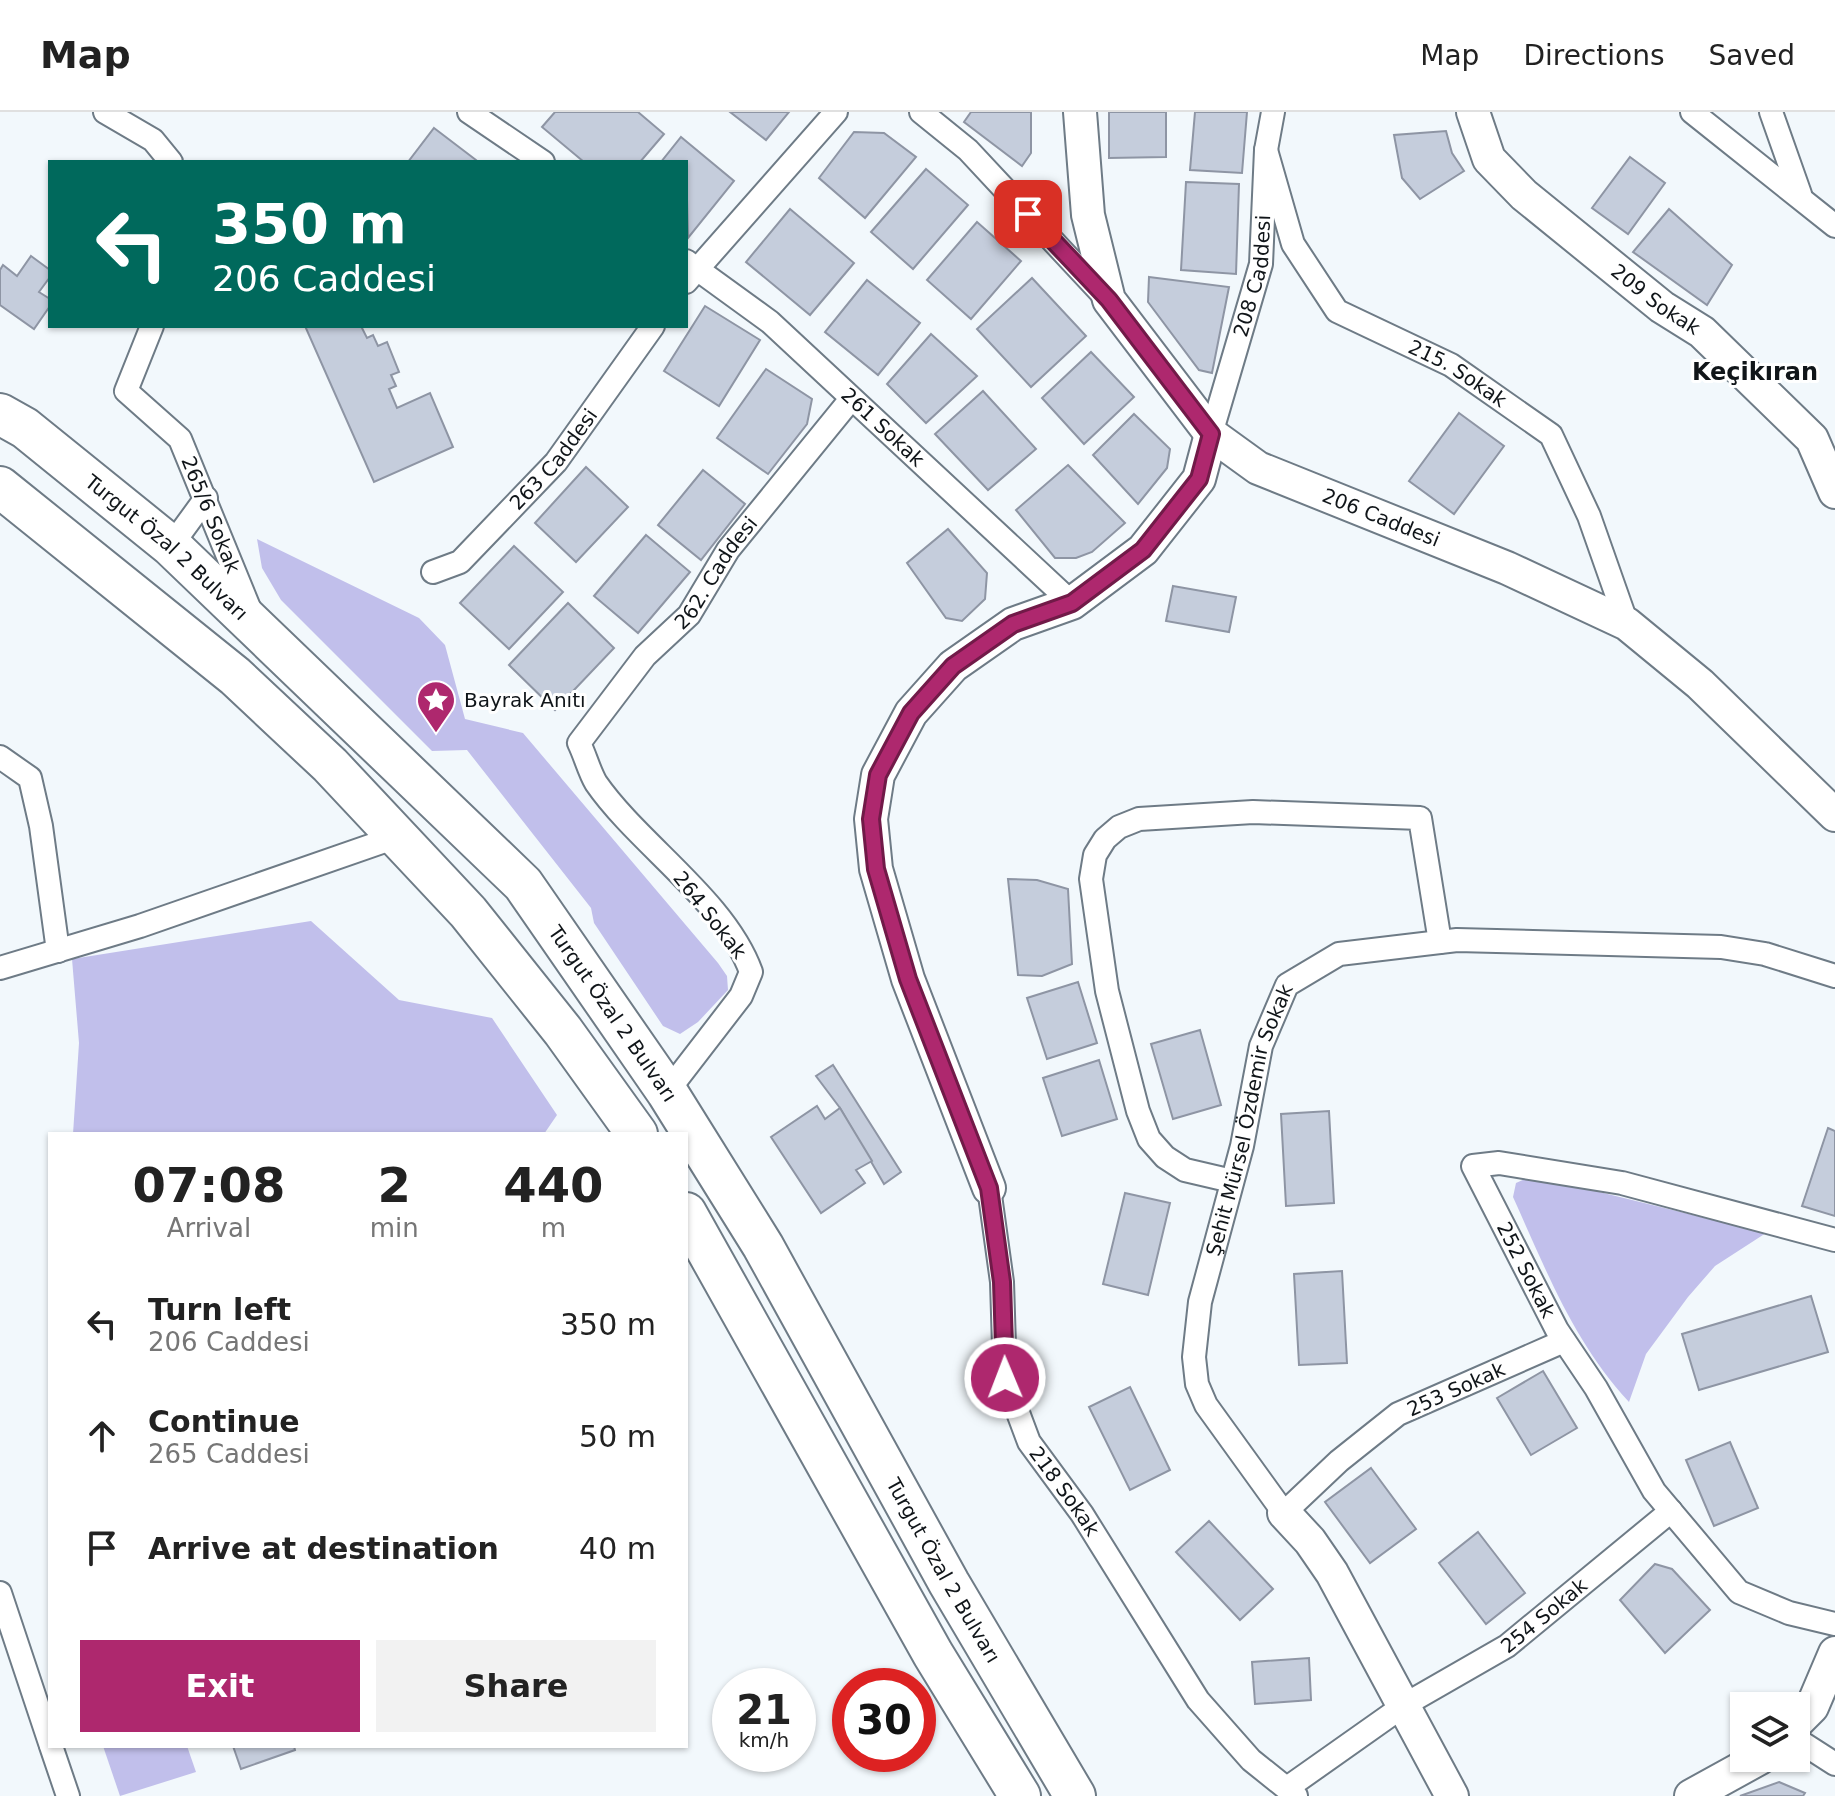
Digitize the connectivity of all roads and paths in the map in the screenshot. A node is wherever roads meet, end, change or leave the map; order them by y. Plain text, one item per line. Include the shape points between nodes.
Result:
1 (105, 112) edge
2 (469, 112) edge
3 (836, 112) edge
4 (921, 112) edge
5 (1080, 112) edge
6 (1273, 112) edge
7 (1473, 112) edge
8 (1692, 112) edge
9 (1771, 112) edge
10 (1266, 150) junction
11 (169, 160) edge
12 (540, 160) edge
13 (1800, 196) junction
14 (1835, 226) edge
15 (689, 270) edge
16 (1109, 300) junction
17 (151, 328) edge
18 (652, 328) edge
19 (851, 399) junction
20 (0, 414) edge
21 (1211, 434) junction
22 (0, 487) edge
23 (1835, 492) edge
24 (206, 498) junction
25 (171, 546) junction
26 (433, 572) dead end
27 (1072, 603) junction
28 (1627, 624) junction
29 (258, 633) junction
30 (579, 743) joint
31 (0, 757) edge
32 (1835, 815) edge
33 (399, 836) junction
34 (1440, 942) junction
35 (58, 951) junction
36 (0, 968) edge
37 (1835, 976) edge
38 (667, 1092) junction
39 (635, 1132) edge
40 (1232, 1181) junction
41 (989, 1188) joint
42 (688, 1217) edge
43 (1835, 1240) edge
44 (1564, 1341) junction
45 (1671, 1511) junction
46 (1284, 1513) junction
47 (0, 1593) edge
48 (1835, 1624) edge
49 (1835, 1653) edge
50 (1406, 1704) junction
51 (1810, 1709) edge
52 (48, 1738) edge
53 (51, 1748) edge
54 (1810, 1748) edge
55 (1835, 1764) edge
56 (1735, 1772) edge
57 (1291, 1792) edge
58 (68, 1796) edge
59 (1020, 1796) edge
60 (1075, 1796) edge
61 (1452, 1796) edge
62 (1691, 1796) edge

1 - 11 street via 153,140
2 - 12 street
3 - 15 street
4 - 16 street via 968,150
5 - 16 street, 206 Caddesi via 1088,215
6 - 10 street, 208 Caddesi
7 - 23 street, 209 Sokak via 1489,159 1662,307 1702,332 1812,439
8 - 13 street
9 - 13 street
10 - 21 street, 208 Caddesi via 1261,264
10 - 28 street, 215. Sokak via 1293,244 1337,311 1451,365 1551,435 1589,516
13 - 14 street
15 - 19 street, 261 Sokak via 770,322
16 - 21 street, 206 Caddesi
17 - 24 street, 265/6 Sokak via 126,391 180,439
18 - 26 street, 263 Caddesi via 556,462 460,562
19 - 27 street, 261 Sokak
19 - 30 street, 262. Caddesi via 728,550 689,615 645,656
20 - 25 highway, Turgut Özal 2 Bulvarı via 25,428
21 - 27 street, 218 Sokak via 1199,479 1143,550
21 - 28 street, 206 Caddesi via 1258,468 1507,568
22 - 33 highway via 235,676
24 - 25 street
24 - 29 street, 265/6 Sokak
25 - 29 highway, Turgut Özal 2 Bulvarı
27 - 41 street, 218 Sokak via 1013,624 953,666 911,713 878,775 871,819 876,869 908,979
28 - 32 street, 206 Caddesi via 1700,684
29 - 38 highway, Turgut Özal 2 Bulvarı via 523,884
30 - 38 street, 264 Sokak via 596,782 703,900 745,955 751,972 741,996
31 - 35 street via 30,778
33 - 35 street
33 - 39 highway via 506,960
34 - 37 street, Şehit Mürsel Özdemir Sokak via 1721,947 1765,954
34 - 40 street, Şehit Mürsel Özdemir Sokak via 1339,954 1287,985 1261,1046
34 - 40 street via 1420,818 1253,812 1139,819 1105,839 1095,855 1091,879 1107,991 1138,1111 1149,1139 1165,1157 1185,1170
35 - 36 street
38 - 60 highway, Turgut Özal 2 Bulvarı via 763,1246 949,1583
40 - 46 street, Şehit Mürsel Özdemir Sokak via 1195,1327 1197,1384 1206,1405
41 - 57 street, 218 Sokak via 1002,1282 1005,1378 1029,1442 1082,1514 1198,1700 1251,1760
42 - 59 highway via 933,1654
43 - 44 street, 252 Sokak via 1622,1183 1499,1163 1473,1166
44 - 45 street, 252 Sokak
44 - 46 street, 253 Sokak via 1398,1414
45 - 48 street, 252 Sokak via 1739,1592 1789,1613
45 - 50 street, 254 Sokak via 1507,1646
46 - 50 street, Şehit Mürsel Özdemir Sokak via 1332,1573
47 - 52 street
49 - 51 street
50 - 57 street, 254 Sokak
50 - 61 street, Şehit Mürsel Özdemir Sokak
53 - 58 street
54 - 55 street
56 - 62 street

